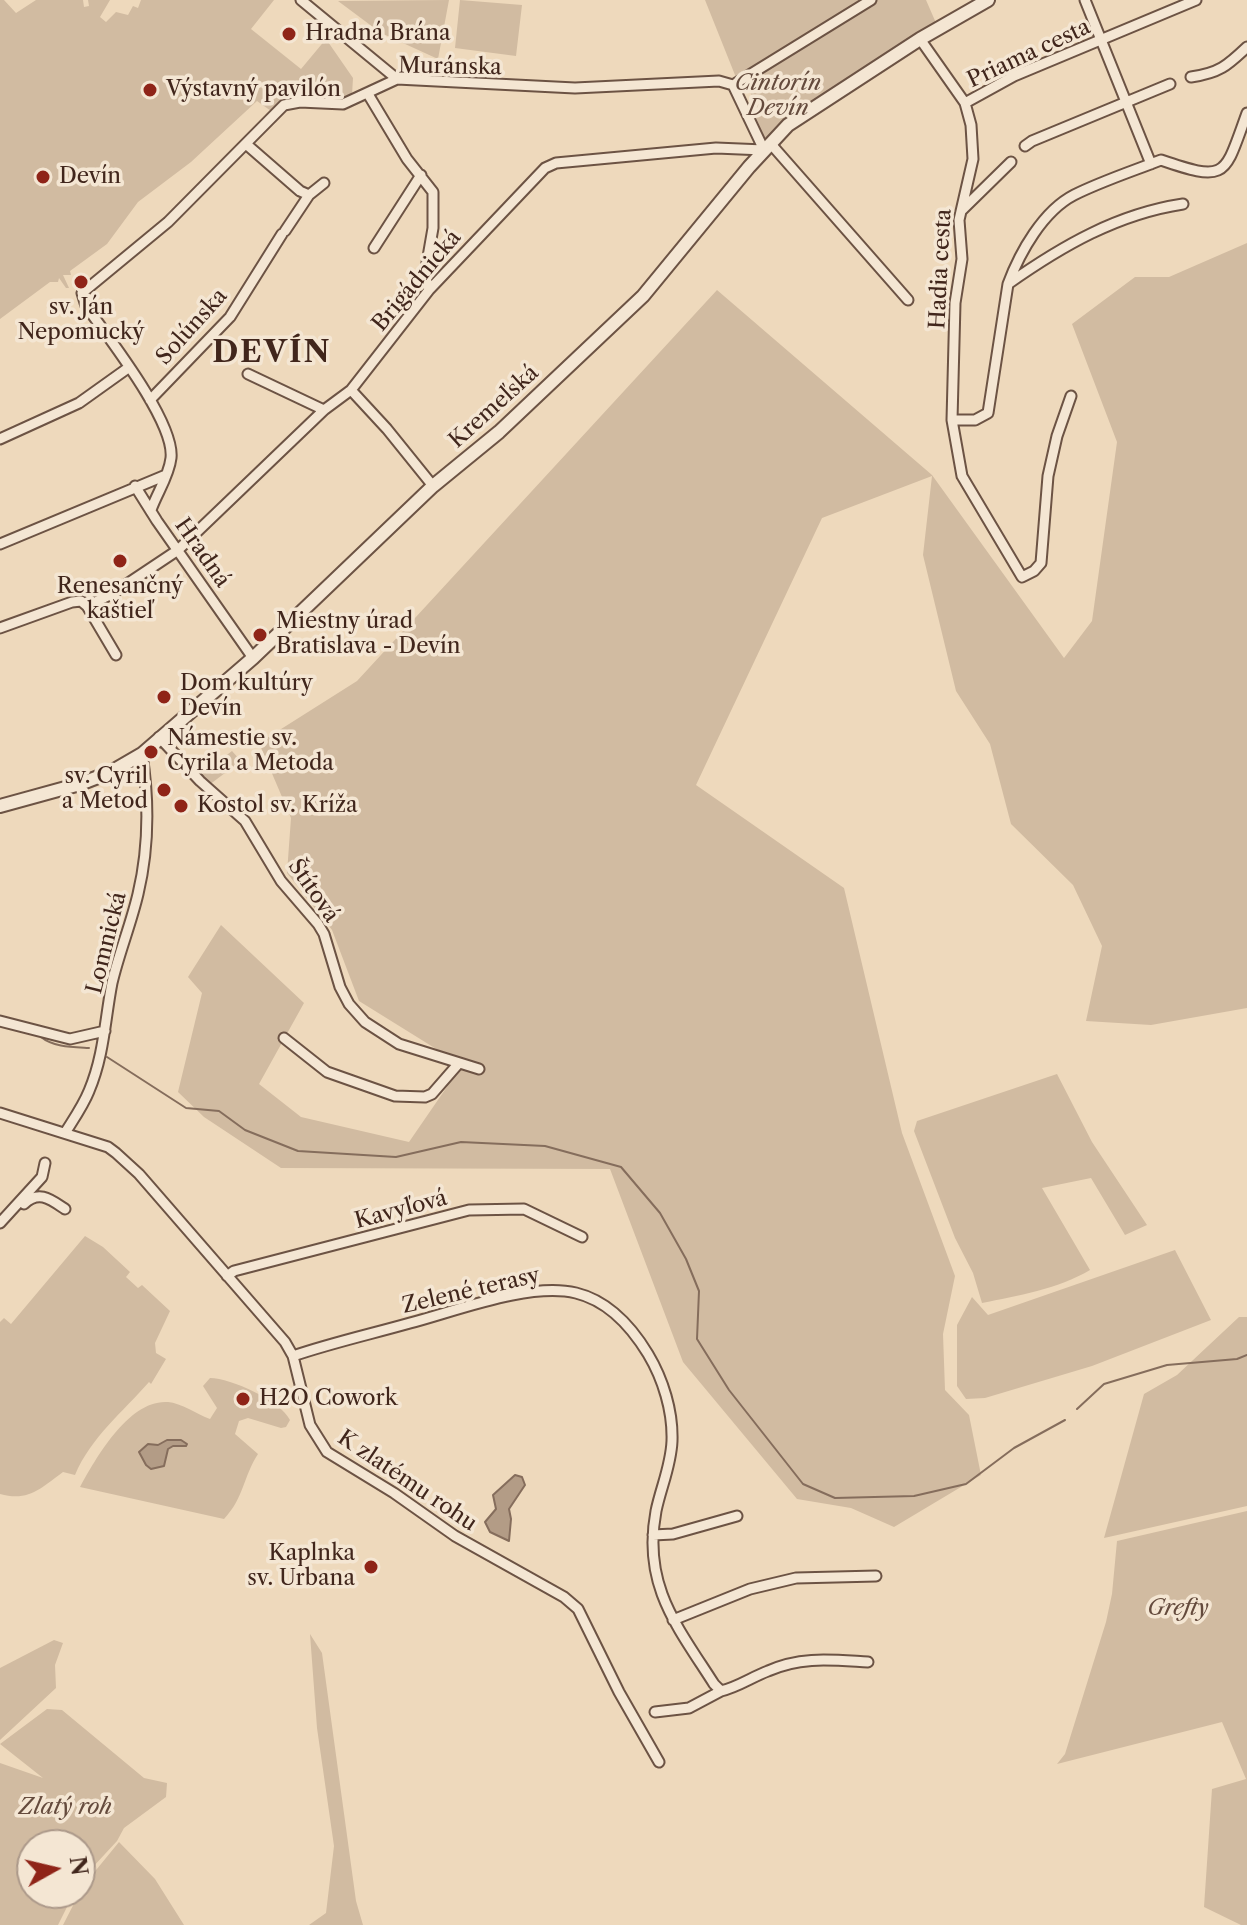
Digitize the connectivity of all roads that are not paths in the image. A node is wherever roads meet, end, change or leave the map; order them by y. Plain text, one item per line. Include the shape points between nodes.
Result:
1 (301, 0) edge
2 (871, 0) edge
3 (988, 0) edge
4 (1085, 0) edge
5 (1196, 0) edge
6 (920, 39) junction
7 (1101, 40) junction
8 (1247, 47) edge
9 (1191, 77) dead end
10 (397, 79) junction
11 (1170, 84) dead end
12 (733, 85) junction
13 (368, 94) junction
14 (1126, 102) junction
15 (965, 103) junction
16 (1247, 113) edge
17 (246, 144) junction
18 (767, 146) junction
19 (1025, 146) dead end
20 (735, 148) junction
21 (1011, 162) dead end
22 (1151, 164) junction
23 (749, 167) junction
24 (421, 175) junction
25 (324, 183) dead end
26 (309, 195) junction
27 (1183, 204) dead end
28 (961, 211) junction
29 (374, 248) dead end
30 (1008, 284) junction
31 (429, 290) junction
32 (82, 297) joint
33 (908, 300) dead end
34 (128, 368) junction
35 (248, 374) dead end
36 (351, 390) junction
37 (1071, 396) dead end
38 (150, 400) junction
39 (324, 410) junction
40 (952, 420) junction
41 (0, 439) edge
42 (166, 475) junction
43 (135, 486) junction
44 (433, 486) junction
45 (151, 510) junction
46 (0, 544) edge
47 (178, 550) junction
48 (87, 606) junction
49 (0, 628) edge
50 (116, 655) dead end
51 (253, 658) junction
52 (159, 737) junction
53 (142, 754) junction
54 (0, 806) edge
55 (0, 1021) edge
56 (105, 1031) junction
57 (284, 1038) dead end
58 (459, 1063) junction
59 (479, 1069) dead end
60 (0, 1113) edge
61 (65, 1133) junction
62 (45, 1163) dead end
63 (65, 1209) dead end
64 (2, 1220) edge
65 (582, 1237) dead end
66 (227, 1276) junction
67 (293, 1356) junction
68 (737, 1516) dead end
69 (653, 1535) junction
70 (876, 1576) dead end
71 (673, 1620) junction
72 (868, 1662) dead end
73 (721, 1691) junction
74 (655, 1712) dead end
75 (659, 1762) dead end

1 - 10 street
2 - 12 street
3 - 6 street, Kremeľská
4 - 7 street
5 - 7 street, Priama cesta
6 - 15 street, Hadia cesta
6 - 18 street, Kremeľská via 788,125
7 - 14 street
7 - 15 street, Priama cesta
8 - 9 street via 1213,74
10 - 12 street, Muránska via 575,88 719,81
10 - 13 street, Muránska
11 - 14 street
12 - 18 street
13 - 17 street, Muránska via 343,104 284,105
13 - 24 street
14 - 19 street
14 - 22 street
15 - 28 street, Hadia cesta via 973,159
16 - 22 street via 1230,161 1218,171 1201,173 1161,160
17 - 26 street
17 - 32 street, Muránska
18 - 20 street, Brigádnická
18 - 23 street, Kremeľská
18 - 33 street
20 - 23 street
20 - 31 street, Brigádnická via 545,168
21 - 28 street
22 - 30 street via 1061,204 1035,233
23 - 44 street, Kremeľská via 643,296 499,432
24 - 29 street
24 - 31 street via 435,204 425,274
25 - 26 street, Solúnska
26 - 38 street, Solúnska via 230,317
27 - 30 street via 1125,217 1094,231
28 - 40 street, Hadia cesta
30 - 40 street via 988,413 975,420
31 - 36 street, Brigádnická
32 - 34 street, Hradná
34 - 38 street, Hradná
34 - 41 street via 79,403
35 - 39 street
36 - 39 street, Brigádnická
36 - 44 street
37 - 40 street, Hadia cesta via 1048,476 1041,563 1022,577 962,476
38 - 42 street, Hradná via 171,449
39 - 47 street, Brigádnická
42 - 43 street
42 - 45 street, Hradná
43 - 45 street
43 - 46 street
44 - 51 street, Kremeľská
45 - 47 street, Hradná
47 - 48 street, Brigádnická
47 - 51 street, Hradná
48 - 49 street via 72,602
48 - 50 street
51 - 52 street, Kremeľská
52 - 53 street, Kremeľská
52 - 58 street, Štítová via 245,821 281,881 324,934 340,987 365,1022 399,1044
53 - 54 street, Kremeľská via 80,784
53 - 56 street, Lomnická via 145,860 112,982
55 - 56 street via 70,1039
56 - 61 street, Lomnická via 89,1092
57 - 58 street via 327,1072 395,1096 432,1094
58 - 59 street, Štítová
60 - 61 street, K zlatému rohu
61 - 66 street, K zlatému rohu via 116,1153
62 - 64 street via 42,1177
63 - 64 street via 36,1196 11,1219
65 - 66 street, Kavyľová via 524,1209 469,1210
66 - 67 street, K zlatému rohu
67 - 69 street, Zelené terasy via 532,1291 596,1300 629,1325 665,1392 672,1441
67 - 75 street, K zlatému rohu via 310,1425 327,1452 578,1609
68 - 69 street
69 - 71 street, Zelené terasy via 660,1590
70 - 71 street via 796,1578 750,1589
71 - 73 street, Zelené terasy
72 - 73 street via 807,1659
73 - 74 street via 689,1708

